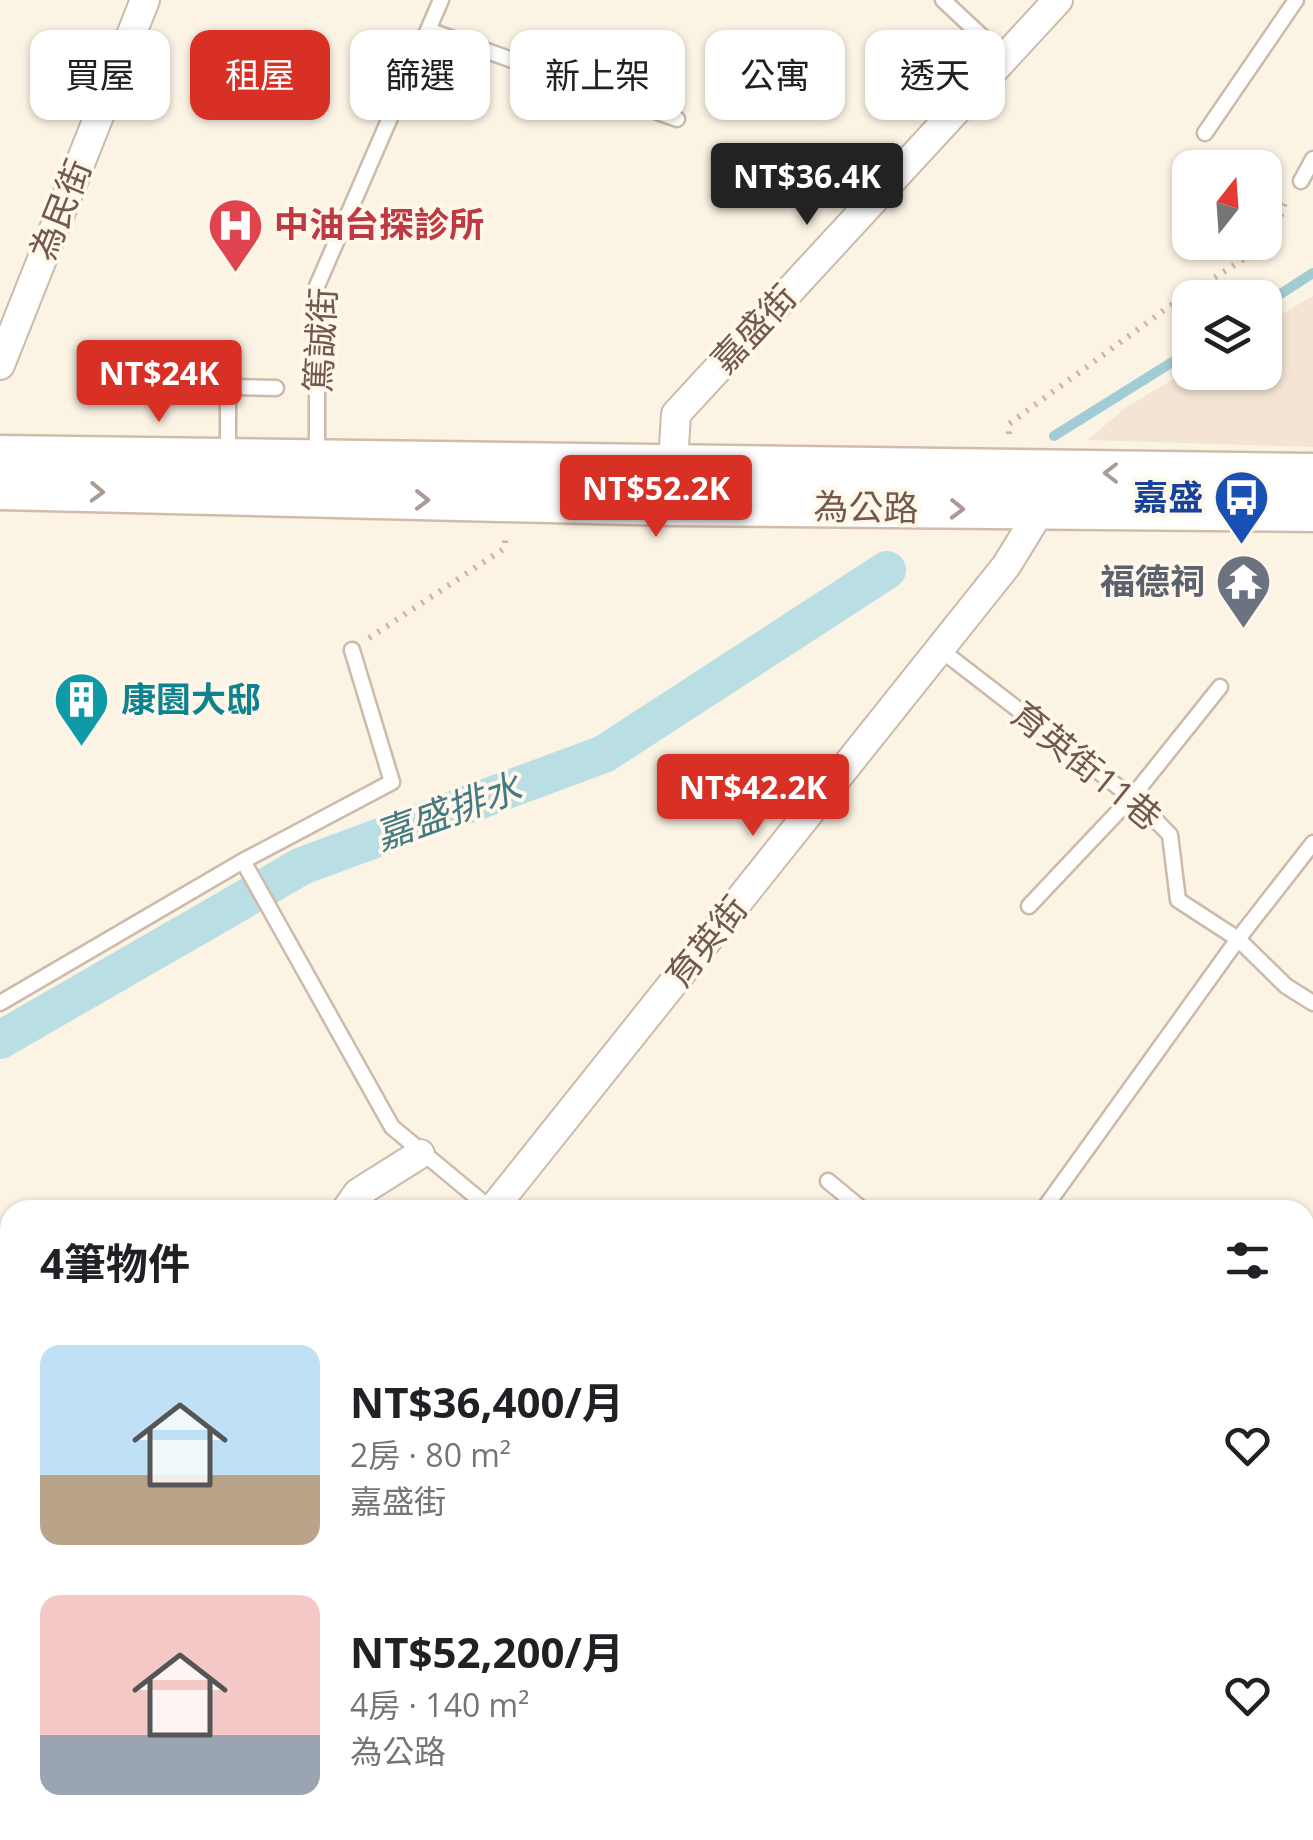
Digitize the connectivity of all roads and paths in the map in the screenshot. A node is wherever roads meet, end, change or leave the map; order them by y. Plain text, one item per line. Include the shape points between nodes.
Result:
1 (144, 0) edge
2 (441, 0) edge
3 (943, 0) edge
4 (1058, 0) edge
5 (1296, 0) edge
6 (431, 30) edge
7 (975, 30) edge
8 (1005, 56) edge
9 (391, 120) edge
10 (946, 120) edge
11 (1206, 133) dead end
12 (1313, 159) edge
13 (1300, 181) joint
14 (0, 365) edge
15 (166, 385) dead end
16 (228, 387) junction
17 (276, 388) dead end
18 (0, 456) edge
19 (228, 462) junction
20 (1313, 474) edge
21 (316, 481) junction
22 (672, 486) junction
23 (0, 490) edge
24 (1038, 492) junction
25 (506, 502) junction
26 (1313, 510) edge
27 (352, 650) joint
28 (941, 650) junction
29 (1220, 687) dead end
30 (1132, 797) junction
31 (1313, 843) edge
32 (243, 862) junction
33 (1029, 906) dead end
34 (1238, 939) junction
35 (0, 1002) edge
36 (1313, 1003) edge
37 (420, 1154) junction
38 (828, 1181) dead end
39 (354, 1200) edge
40 (479, 1200) edge
41 (500, 1200) edge
42 (851, 1200) edge
43 (1050, 1200) edge

1 - 14 street, 為民街
2 - 6 lane, 篤誠街
3 - 7 lane
4 - 8 street, 嘉盛街
5 - 11 lane
9 - 21 lane, 篤誠街 via 317,286
10 - 22 street, 嘉盛街 via 676,414
12 - 13 lane
13 - 24 path via 1281,203 1272,241 1009,424 1008,446
15 - 16 lane
16 - 17 lane
16 - 19 lane
18 - 19 street, 為公路
19 - 21 street, 為公路
20 -> 24 street, 為公路
21 - 22 street, 為公路
23 -> 21 street, 為公路
21 -> 25 street, 為公路
22 - 24 street, 為公路
22 - 25 street, 為公路
24 - 26 street, 為公路
24 - 28 street, 育英街 via 1006,566
25 - 27 path via 505,548
27 - 32 lane via 392,782
28 - 30 lane, 育英街11巷
28 - 41 street, 育英街
29 - 30 lane
30 - 33 lane
30 - 34 lane, 育英街11巷 via 1170,835 1178,900
31 - 34 lane
32 - 35 lane
32 - 37 lane via 392,1126
34 - 36 lane, 育英街11巷
34 - 43 lane
37 - 39 street
37 - 40 lane
38 - 42 lane

